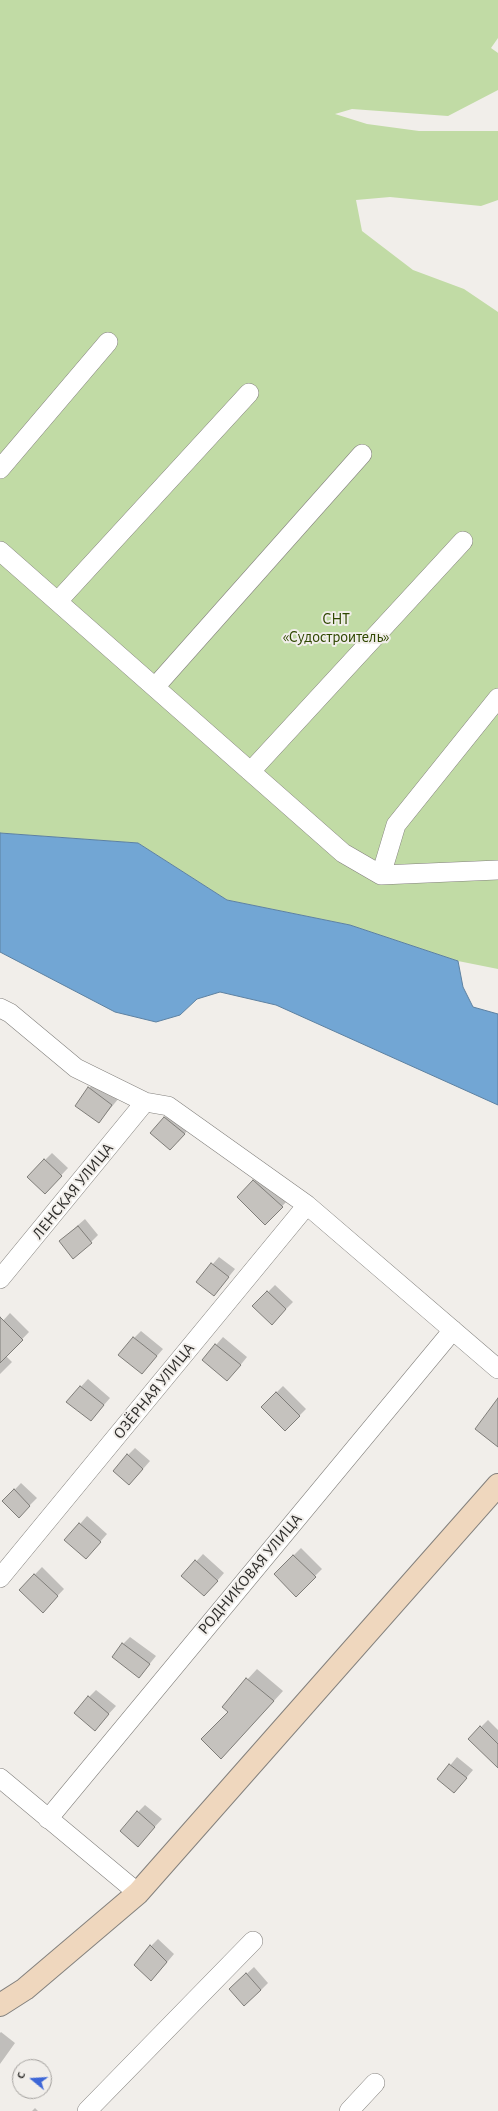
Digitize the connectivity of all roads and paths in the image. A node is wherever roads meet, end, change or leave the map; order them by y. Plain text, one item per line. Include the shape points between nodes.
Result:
1 (108, 342) dead end
2 (249, 394) dead end
3 (362, 454) dead end
4 (0, 469) edge
5 (463, 541) dead end
6 (0, 550) edge
7 (58, 601) junction
8 (155, 687) junction
9 (498, 698) edge
10 (251, 771) junction
11 (498, 870) edge
12 (381, 875) junction
13 (0, 1008) edge
14 (146, 1102) junction
15 (307, 1205) junction
16 (0, 1279) edge
17 (453, 1330) junction
18 (498, 1369) edge
19 (498, 1485) edge
20 (0, 1578) edge
21 (0, 1778) edge
22 (48, 1819) junction
23 (138, 1893) junction
24 (253, 1941) dead end
25 (0, 2005) edge
26 (375, 2083) dead end
27 (87, 2111) edge
28 (349, 2111) edge

1 - 4 street
2 - 7 street
3 - 8 street
5 - 10 street
6 - 7 street
7 - 8 street
8 - 10 street
9 - 12 street via 396,825
10 - 12 street via 343,853
11 - 12 street
13 - 14 street via 10,1013 76,1068
14 - 15 street via 168,1106
14 - 16 street, ЛЕНСКАЯ УЛИЦА
15 - 17 street
15 - 20 street, ОЗЁРНАЯ УЛИЦА
17 - 18 street
17 - 22 street, РОДНИКОВАЯ УЛИЦА
19 - 23 street
21 - 22 street
22 - 23 street
23 - 25 street via 25,1989
24 - 27 street
26 - 28 street

